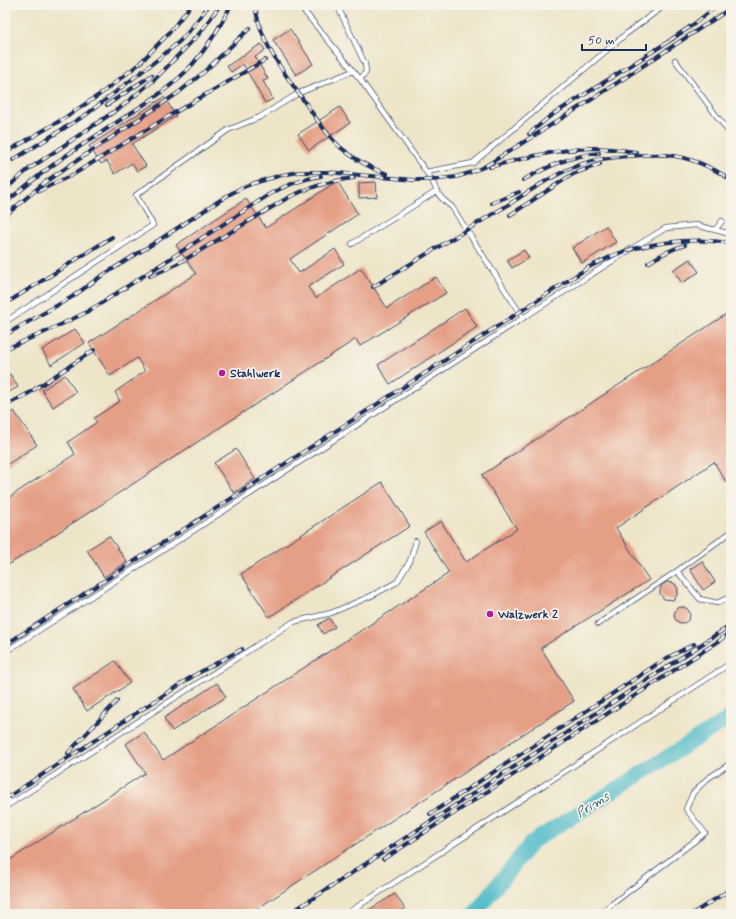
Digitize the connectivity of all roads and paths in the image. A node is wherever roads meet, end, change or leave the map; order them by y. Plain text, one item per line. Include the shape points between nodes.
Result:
1 (299, 5) edge
2 (338, 5) edge
3 (665, 5) edge
4 (675, 60) dead end
5 (354, 71) junction
6 (360, 79) junction
7 (731, 135) edge
8 (426, 172) junction
9 (437, 191) junction
10 (722, 222) dead end
11 (715, 230) junction
12 (731, 234) edge
13 (352, 244) dead end
14 (522, 318) junction
15 (5, 322) edge
16 (731, 532) edge
17 (416, 541) dead end
18 (677, 571) junction
19 (730, 597) edge
20 (598, 624) dead end
21 (5, 652) edge
22 (731, 663) edge
23 (731, 763) edge
24 (5, 795) edge
25 (11, 804) junction
26 (5, 807) edge
27 (346, 914) edge
28 (599, 914) edge

1 - 5 lane
2 - 6 lane via 365,64 366,72
3 - 8 lane via 626,34 473,163
4 - 7 lane
5 - 6 lane
5 - 15 lane via 299,93 260,117 228,130 136,194 153,225
6 - 8 lane
8 - 9 lane
9 - 13 lane
9 - 14 lane via 452,207
10 - 11 lane
11 - 12 lane
11 - 14 lane via 696,225 666,228
14 - 21 lane
16 - 18 lane
17 - 25 lane via 410,561 396,582 331,613 293,622
18 - 19 lane via 700,599 717,603
18 - 20 lane
22 - 27 lane
23 - 28 lane via 707,779 693,793 686,809 705,833
24 - 25 lane
25 - 26 lane

